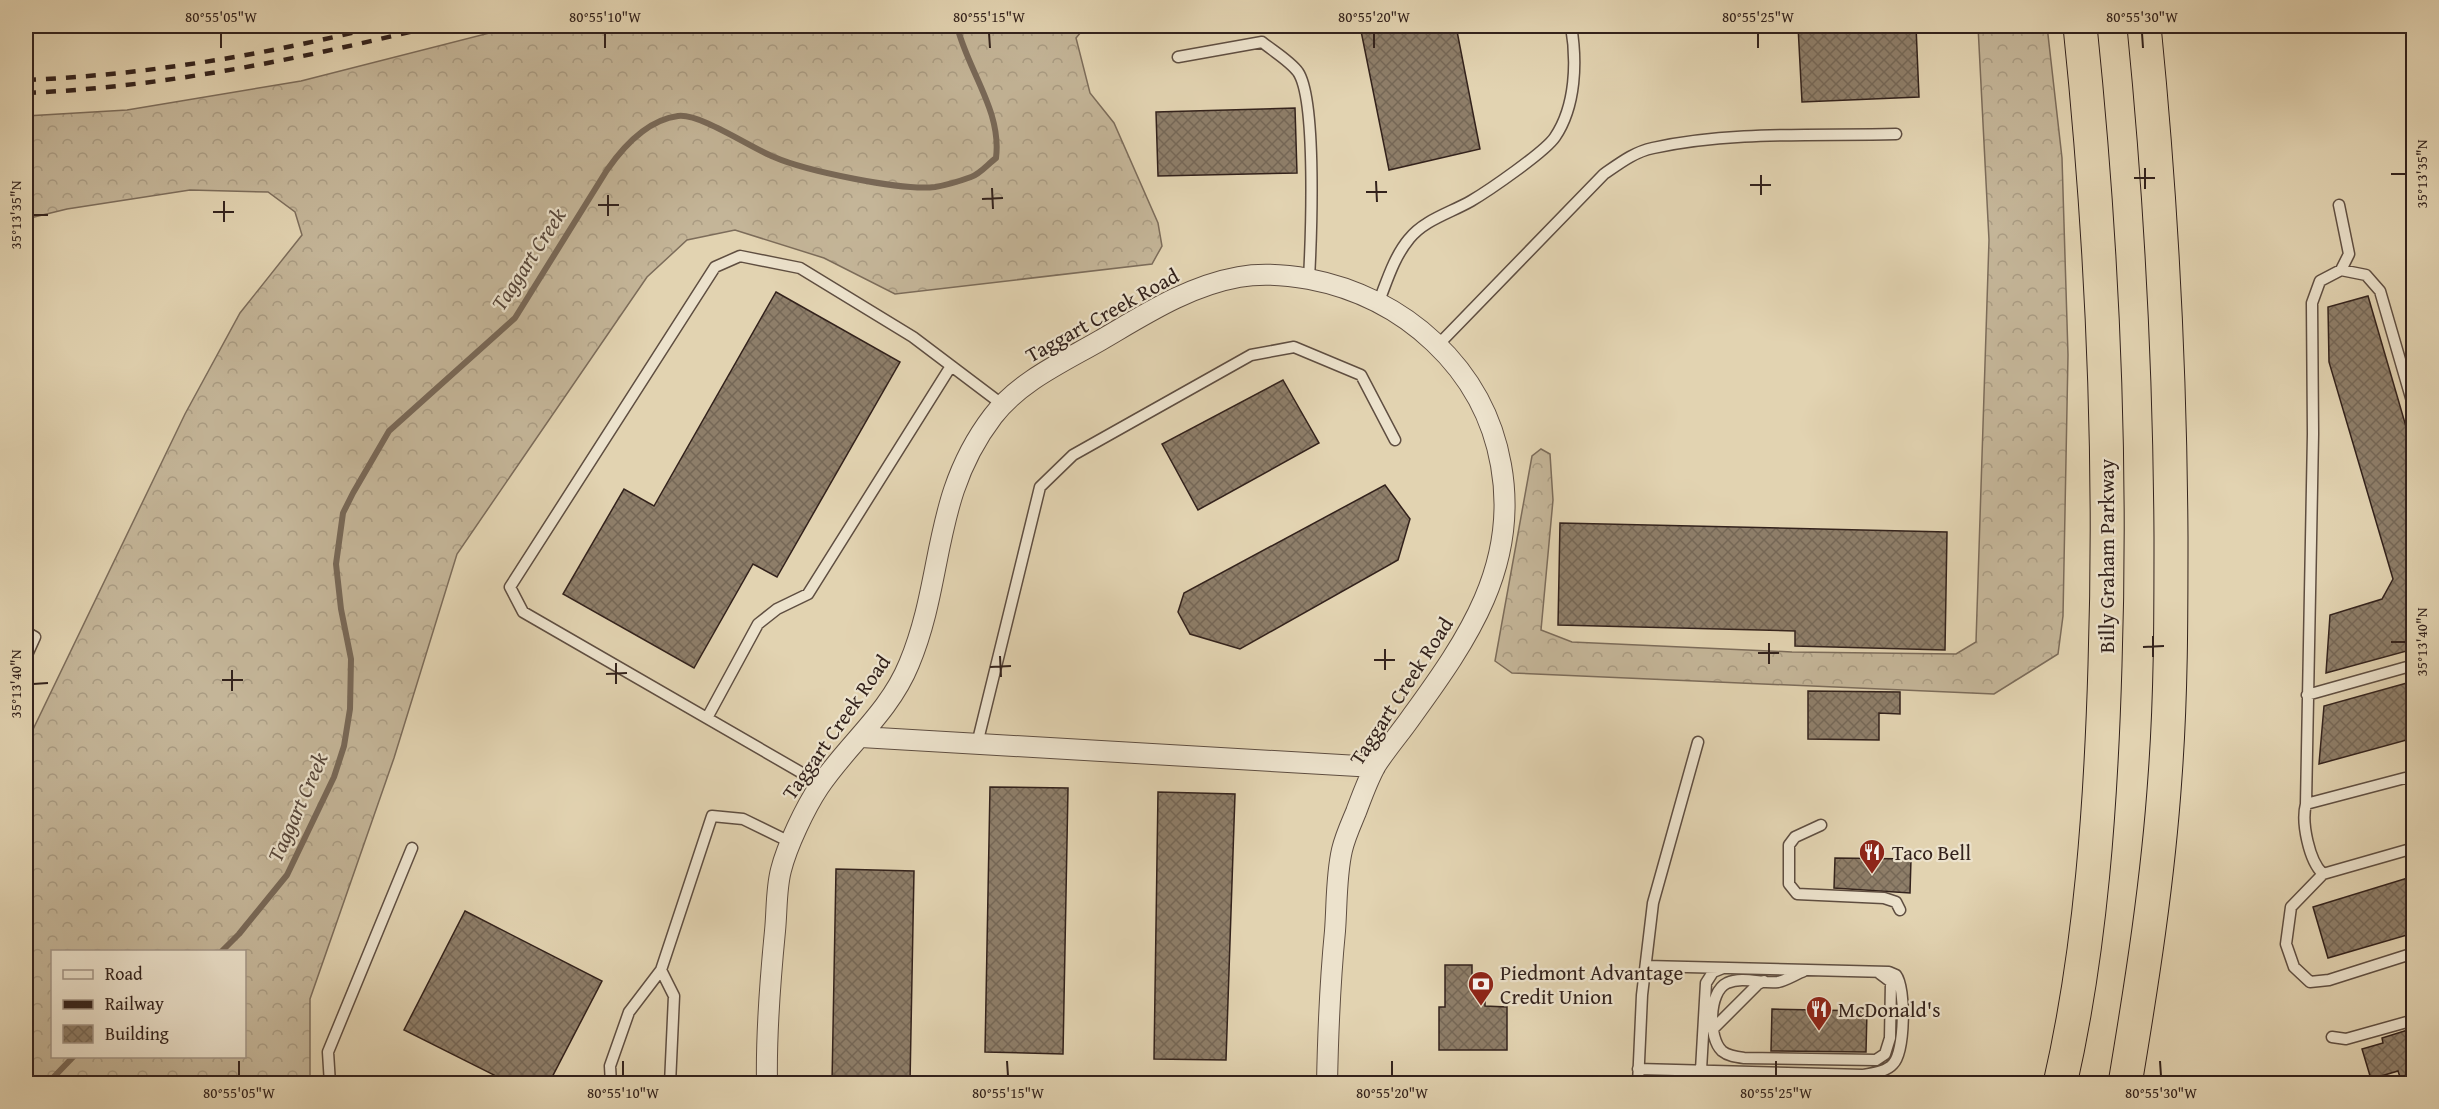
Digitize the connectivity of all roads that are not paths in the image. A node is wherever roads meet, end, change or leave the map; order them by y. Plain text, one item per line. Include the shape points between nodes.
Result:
1 (1571, 26) edge
2 (2080, 26) edge
3 (2144, 26) edge
4 (1178, 57) dead end
5 (1896, 134) dead end
6 (2339, 205) dead end
7 (2341, 270) junction
8 (1309, 279) junction
9 (1379, 301) junction
10 (1438, 345) junction
11 (951, 366) junction
12 (1003, 405) junction
13 (2414, 408) edge
14 (1395, 440) dead end
15 (26, 632) edge
16 (26, 657) edge
17 (2414, 665) edge
18 (2307, 694) junction
19 (707, 718) junction
20 (861, 737) junction
21 (1698, 742) dead end
22 (977, 744) junction
23 (1375, 767) junction
24 (2414, 781) edge
25 (821, 784) junction
26 (2306, 804) junction
27 (1821, 825) dead end
28 (792, 843) junction
29 (412, 848) dead end
30 (2414, 848) edge
31 (2323, 874) junction
32 (1900, 910) dead end
33 (2414, 953) edge
34 (1646, 966) junction
35 (1726, 967) junction
36 (1807, 969) junction
37 (661, 970) junction
38 (1877, 971) junction
39 (1764, 981) junction
40 (2414, 1020) edge
41 (1713, 1029) junction
42 (2331, 1037) dead end
43 (1638, 1069) junction
44 (1701, 1070) junction
45 (330, 1083) edge
46 (611, 1083) edge
47 (670, 1083) edge
48 (767, 1083) edge
49 (1327, 1083) edge
50 (1637, 1083) edge
51 (2060, 1083) edge
52 (2125, 1083) edge

1 - 9 lane via 1575,64 1567,110 1555,138 1487,190 1409,238
2 - 51 highway, Billy Graham Parkway via 2100,275 2107,607 2100,788 2078,975
3 - 52 highway via 2164,272 2171,608 2165,776 2155,882
4 - 8 lane via 1262,42 1298,72 1307,107 1312,218
5 - 10 lane via 1730,138 1652,148 1627,157 1604,174
6 - 7 lane via 2349,254
7 - 13 lane via 2366,275 2380,291
7 - 18 lane via 2320,281 2312,303
8 - 9 street, Taggart Creek Road
8 - 12 street, Taggart Creek Road via 1240,276 1175,298 1017,390
9 - 10 street, Taggart Creek Road via 1403,315
10 - 23 street, Taggart Creek Road via 1473,390 1490,424 1501,462 1504,535 1499,562 1465,641
11 - 12 lane
11 - 19 lane via 808,594 777,609 758,624
11 - 19 lane via 913,337 800,268 740,256 715,267 510,587 523,612
12 - 20 street, Taggart Creek Road via 968,454 953,489 910,663 898,687
14 - 22 lane via 1361,375 1294,347 1251,355 1072,455 1040,487
15 - 16 lane via 35,637
17 - 18 lane
18 - 26 lane
19 - 25 lane
20 - 22 street
20 - 25 street, Taggart Creek Road
21 - 34 lane via 1653,903
22 - 23 street
23 - 49 street, Taggart Creek Road via 1342,850 1329,986
24 - 26 lane via 2405,778
25 - 28 street, Taggart Creek Road
26 - 31 lane via 2303,816 2316,867
27 - 32 lane via 1794,837 1789,845 1789,884 1797,894 1884,898 1896,902
28 - 37 lane via 743,819 712,816
28 - 48 street, Taggart Creek Road via 781,870 770,985
29 - 45 lane via 328,1052
30 - 31 lane
31 - 33 lane via 2291,907 2286,944 2294,967 2310,982 2329,980
34 - 35 lane
34 - 43 lane
35 - 36 lane
35 - 44 lane via 1713,972 1706,982
36 - 38 lane
36 - 39 lane via 1779,982
37 - 46 lane via 629,1012 610,1066
37 - 47 lane via 674,996
38 - 41 lane via 1887,977 1892,989 1888,1048 1876,1060 1732,1056 1715,1042
38 - 44 lane via 1896,975 1902,990 1900,1055 1892,1066 1863,1075
39 - 41 lane
39 - 41 lane via 1735,981 1720,987 1714,1000
40 - 42 lane via 2346,1040
43 - 44 lane
43 - 50 lane

